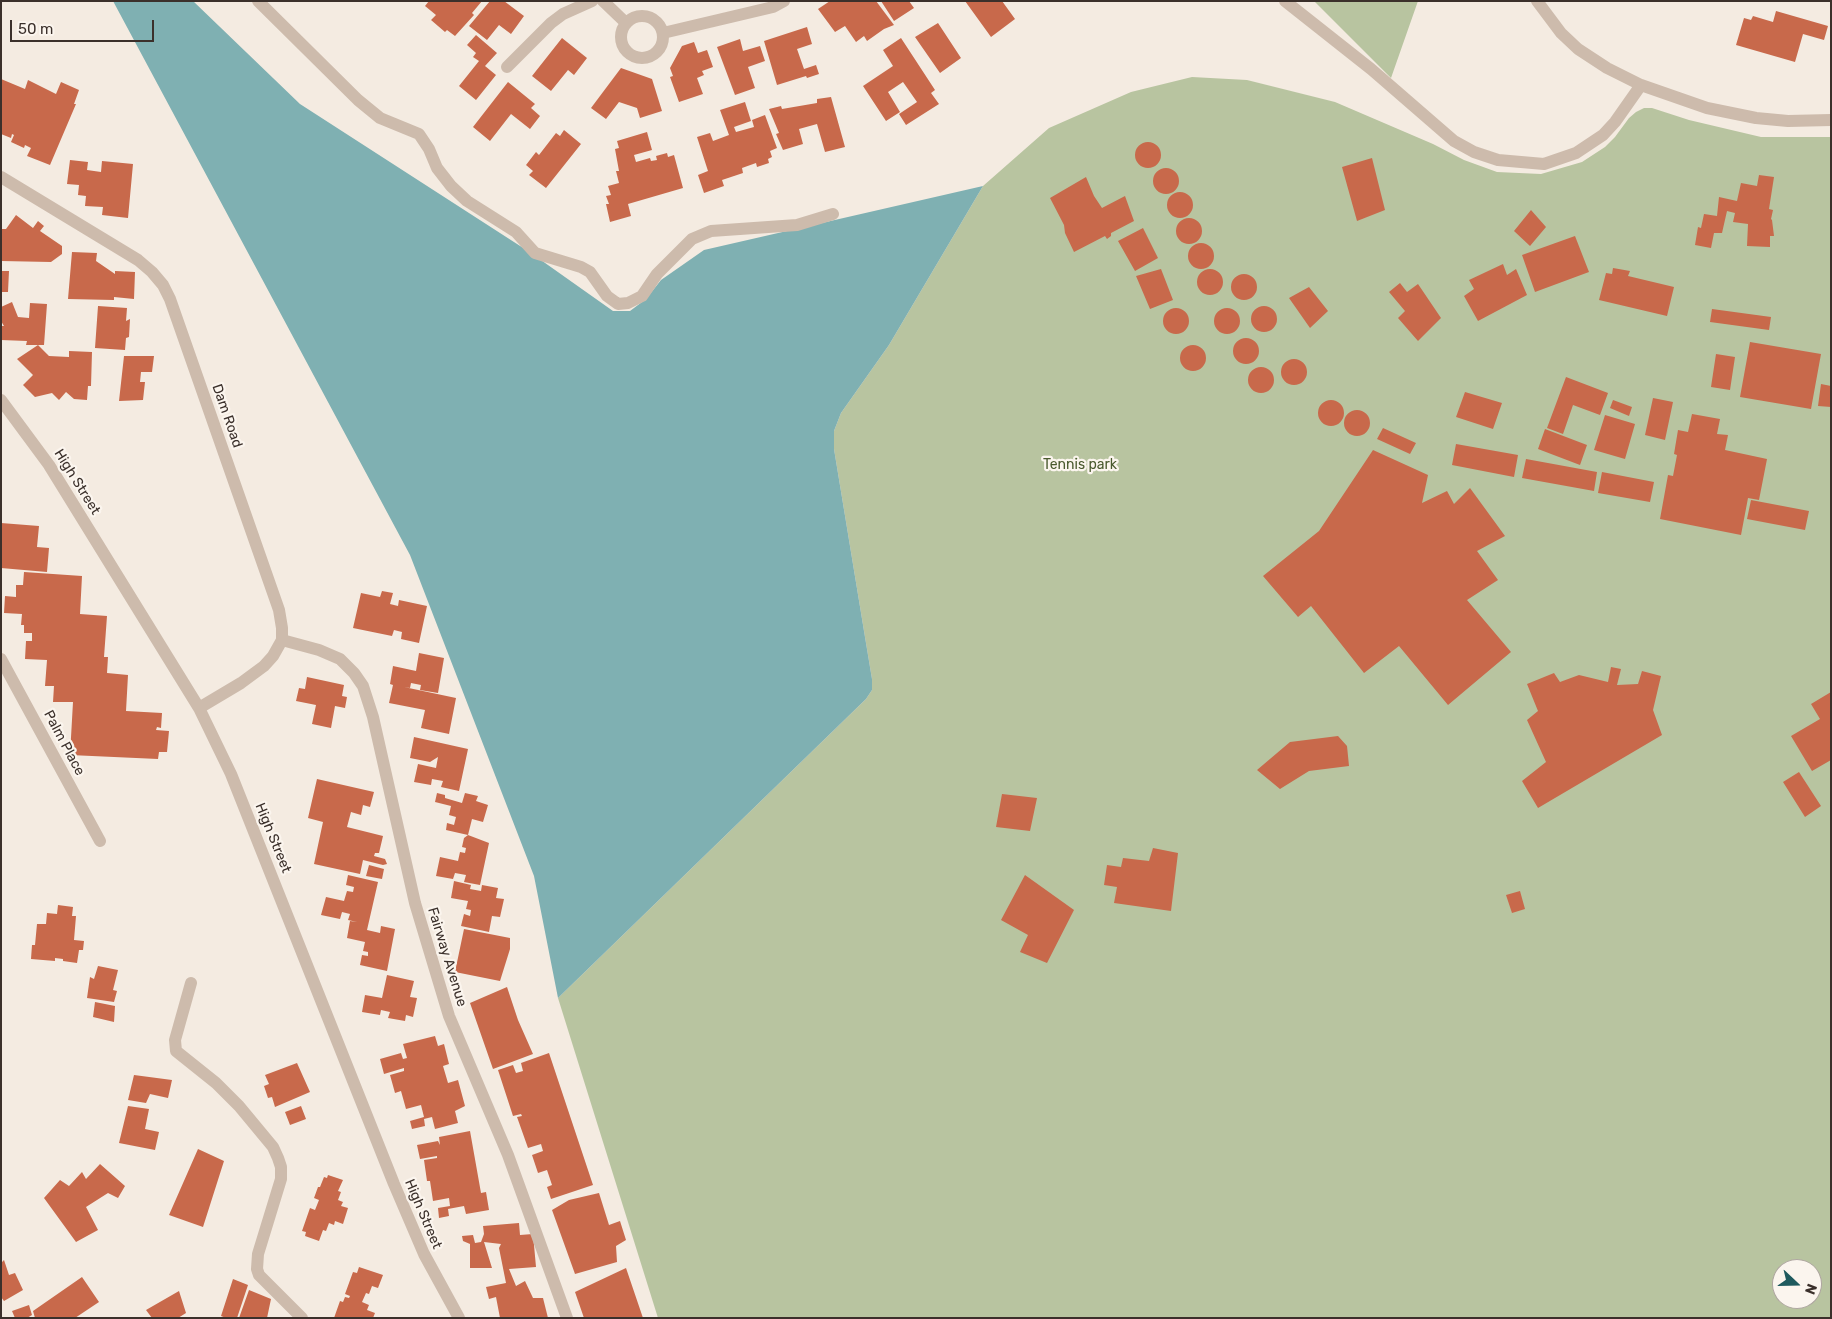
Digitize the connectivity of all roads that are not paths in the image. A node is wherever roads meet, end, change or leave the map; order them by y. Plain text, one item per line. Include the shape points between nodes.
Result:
1 (258, 1) edge
2 (592, 1) edge
3 (603, 1) edge
4 (784, 1) edge
5 (1285, 1) edge
6 (1538, 1) edge
7 (626, 23) junction
8 (663, 33) junction
9 (507, 67) dead end
10 (1640, 86) junction
11 (1831, 120) edge
12 (1, 177) edge
13 (833, 214) dead end
14 (1, 400) edge
15 (282, 640) junction
16 (1, 659) edge
17 (199, 708) junction
18 (100, 841) dead end
19 (191, 983) dead end
20 (302, 1318) edge
21 (459, 1318) edge
22 (567, 1318) edge

1 - 13 street via 358,100 380,118 419,134 437,168 467,201 516,232 535,253 586,269 607,296 618,304 642,296 657,274 692,239 705,233 797,225
2 - 9 street via 551,23
3 - 7 street
4 - 8 street via 773,7
5 - 10 street via 1371,69 1448,137 1474,152 1498,160 1544,164 1576,153 1607,131
6 - 10 street via 1561,33 1578,49
7 - 8 street via 631,18 644,16 657,21
7 - 8 street via 622,43 636,57 656,53
10 - 11 street via 1706,108 1756,118 1788,122
12 - 15 street, Dam Road via 138,260 163,285 279,610
14 - 17 street, High Street via 49,464
15 - 17 street via 264,666
15 - 22 street, Fairway Avenue via 340,659 362,686 373,716 415,903 449,1016 508,1155
16 - 18 street, Palm Place
17 - 21 street, High Street via 231,774 420,1246
19 - 20 street via 175,1040 176,1051 216,1083 273,1147 282,1172 258,1254 257,1269 259,1275

